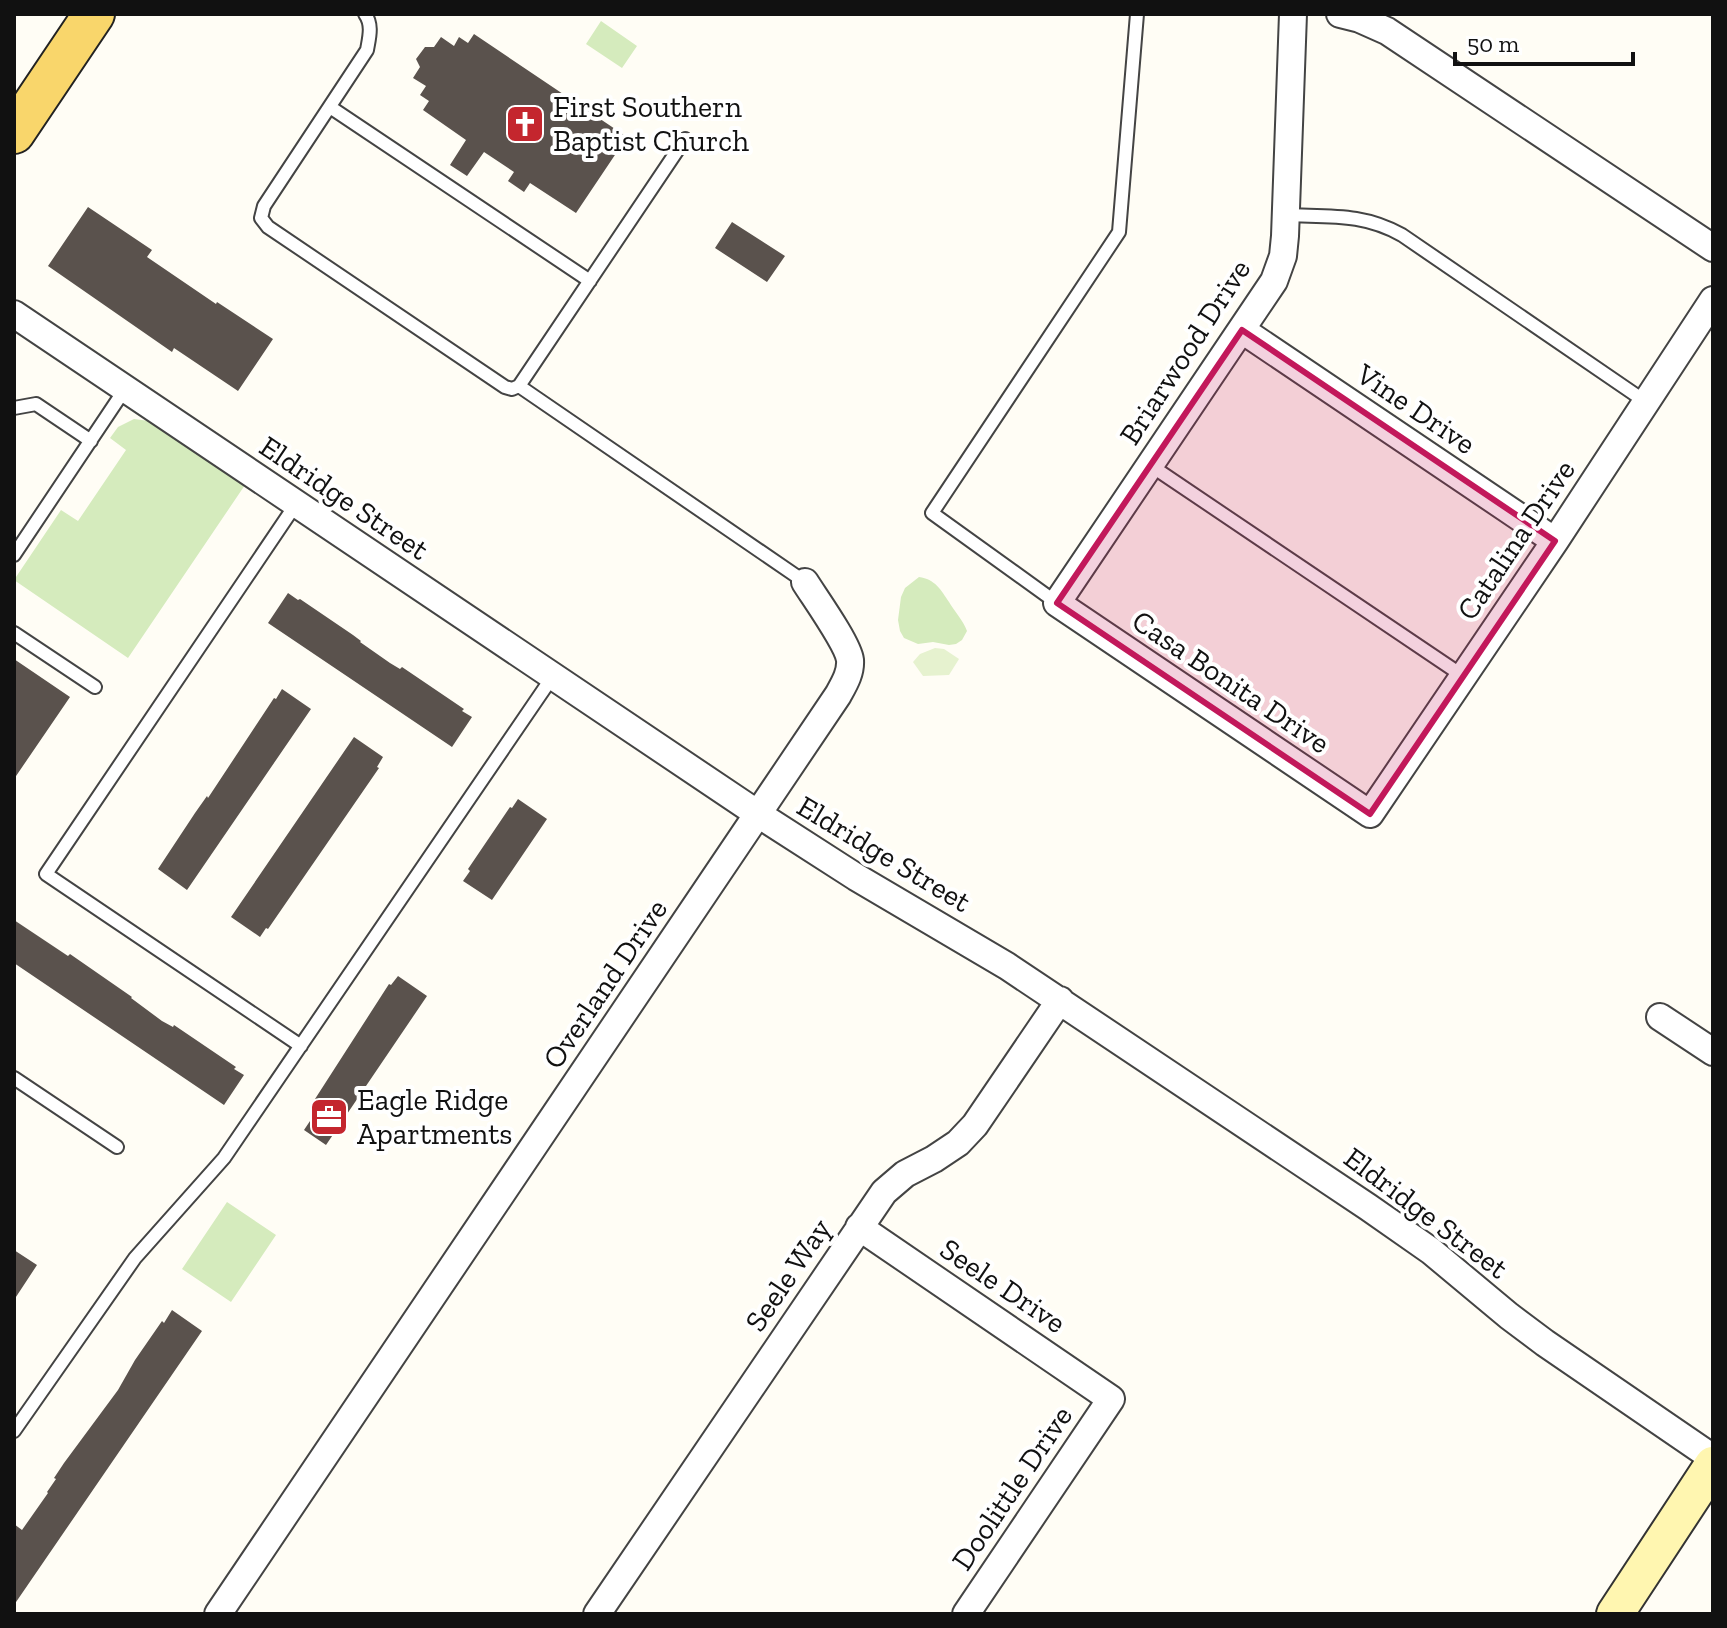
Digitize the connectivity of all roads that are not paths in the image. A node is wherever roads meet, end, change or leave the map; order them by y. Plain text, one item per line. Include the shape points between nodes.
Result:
1 (94, 14) edge
2 (365, 14) edge
3 (1137, 14) edge
4 (1293, 14) edge
5 (1340, 14) edge
6 (330, 107) junction
7 (14, 133) edge
8 (685, 139) dead end
9 (1286, 215) junction
10 (1713, 248) edge
11 (590, 281) junction
12 (1713, 300) edge
13 (14, 314) edge
14 (1242, 330) junction
15 (519, 386) junction
16 (125, 389) junction
17 (1646, 402) junction
18 (14, 408) edge
19 (91, 441) junction
20 (1150, 465) junction
21 (296, 504) junction
22 (1555, 541) junction
23 (14, 555) edge
24 (805, 582) joint
25 (1057, 603) junction
26 (14, 633) edge
27 (553, 676) junction
28 (1463, 676) junction
29 (95, 687) dead end
30 (758, 814) junction
31 (1370, 814) joint
32 (1060, 1000) junction
33 (1660, 1017) dead end
34 (301, 1046) junction
35 (1713, 1052) edge
36 (14, 1078) edge
37 (117, 1147) dead end
38 (859, 1227) junction
39 (1111, 1399) joint
40 (14, 1431) edge
41 (1713, 1458) edge
42 (1713, 1465) edge
43 (218, 1614) edge
44 (597, 1614) edge
45 (966, 1614) edge
46 (1615, 1614) edge

1 - 7 main road
2 - 6 lane via 367,50
3 - 25 lane via 1119,232 932,513
4 - 9 street, Briarwood Drive
5 - 10 street via 1387,31
6 - 11 lane
6 - 15 lane via 261,218 505,387
8 - 11 lane
9 - 14 street, Briarwood Drive via 1283,256 1274,281
9 - 17 lane via 1351,217 1387,227
11 - 15 lane
12 - 17 street, Catalina Drive
13 - 16 street, Eldridge Street
14 - 20 street, Briarwood Drive
14 - 22 street, Vine Drive
15 - 24 lane
16 - 19 lane
16 - 21 street, Eldridge Street
17 - 22 street, Catalina Drive
18 - 19 lane via 36,404
19 - 23 lane
20 - 25 street, Briarwood Drive
20 - 28 lane
21 - 27 street, Eldridge Street
21 - 34 lane via 46,874
22 - 28 street, Catalina Drive
24 - 30 street, Overland Drive via 846,647 848,678
25 - 31 street, Casa Bonita Drive
26 - 29 lane
27 - 30 street, Eldridge Street
27 - 34 lane
28 - 31 street, Catalina Drive
30 - 32 street, Eldridge Street
30 - 43 street, Overland Drive
32 - 38 street, Seele Way via 975,1125 958,1143 884,1192
32 - 41 street, Eldridge Street via 1418,1242 1545,1343
33 - 35 street
34 - 40 lane via 224,1158 135,1258
36 - 37 lane
38 - 39 street, Seele Drive
38 - 44 street, Seele Way
39 - 45 street, Doolittle Drive
42 - 46 street

